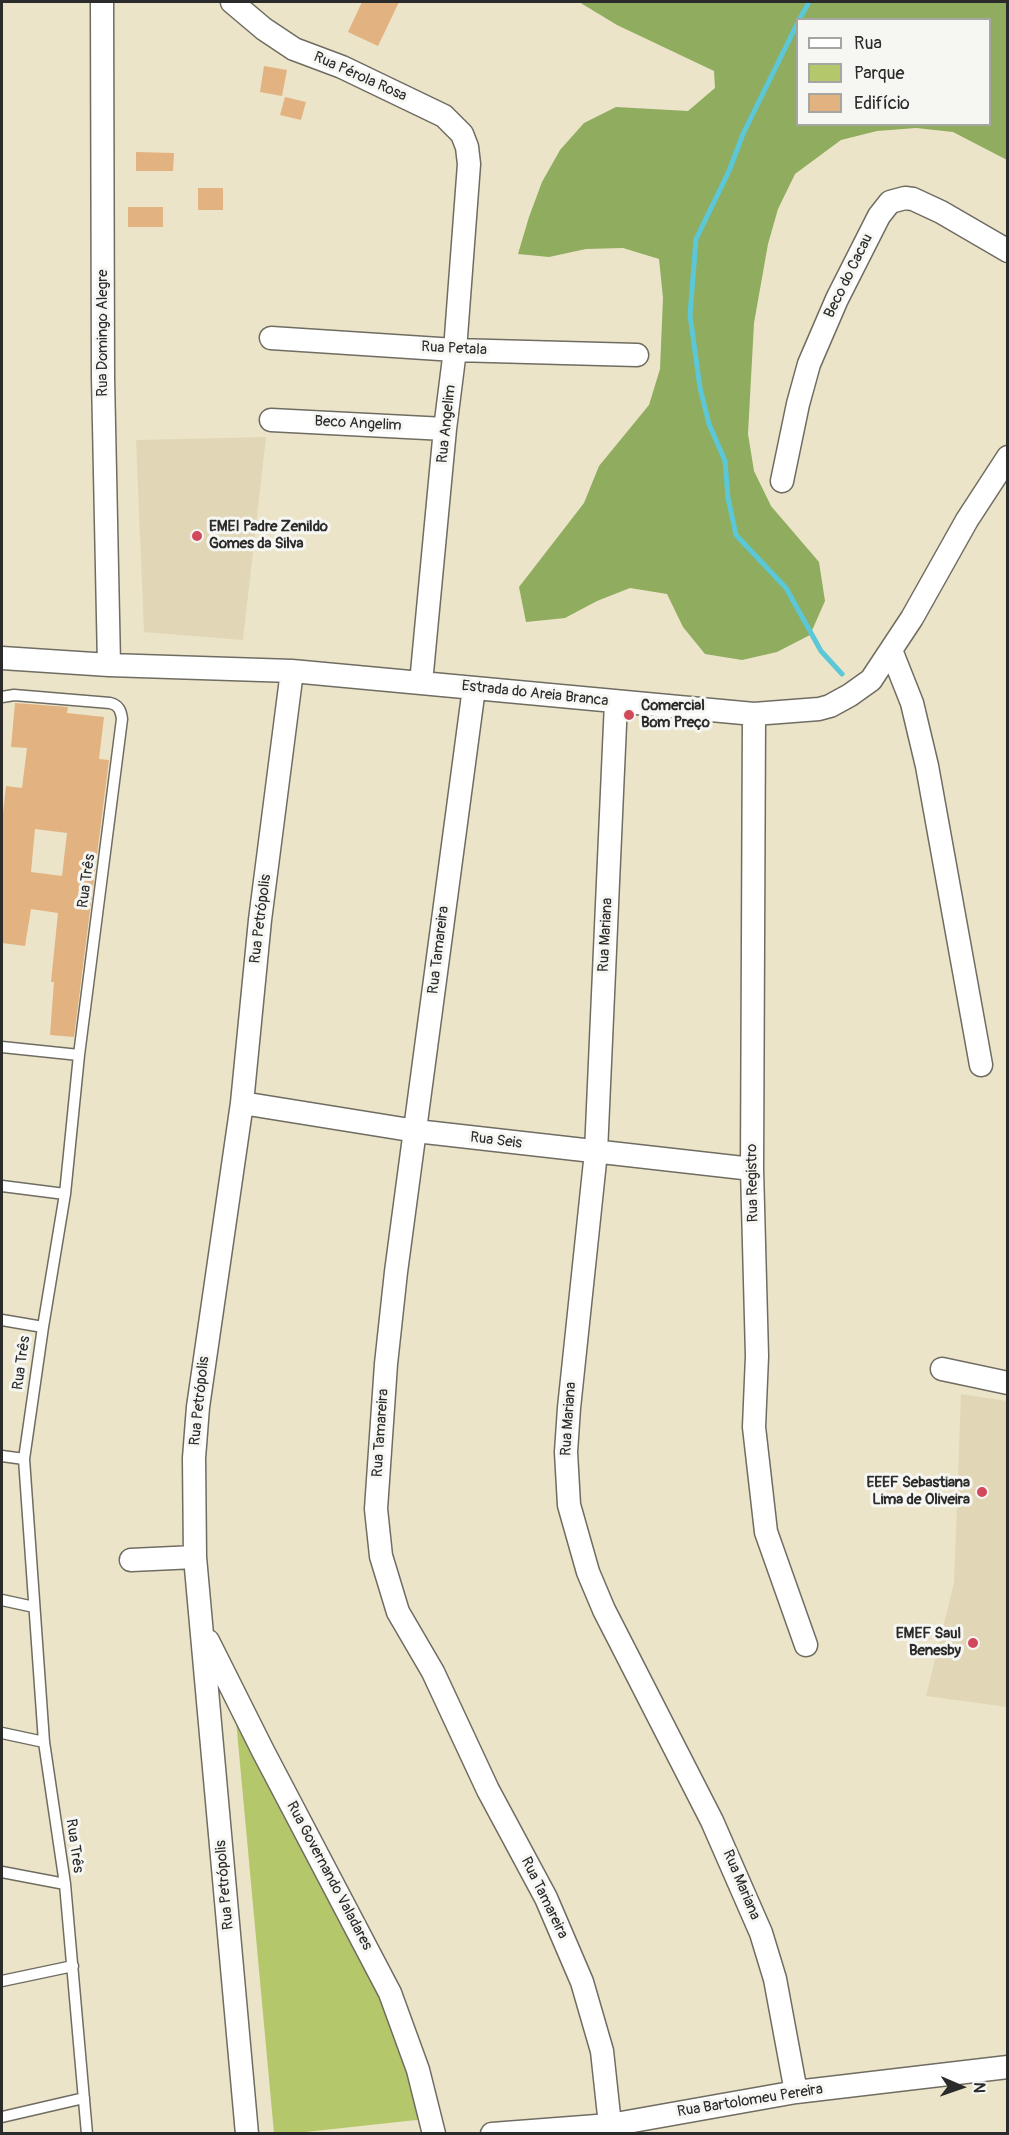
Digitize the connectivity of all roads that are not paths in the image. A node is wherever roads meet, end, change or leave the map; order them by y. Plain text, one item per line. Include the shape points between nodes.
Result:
1 (102, 2) edge
2 (232, 2) edge
3 (469, 164) joint
4 (1008, 251) edge
5 (271, 338) dead end
6 (455, 350) junction
7 (638, 355) dead end
8 (271, 420) dead end
9 (445, 429) junction
10 (1008, 457) edge
11 (782, 481) dead end
12 (891, 650) junction
13 (2, 658) edge
14 (109, 665) junction
15 (292, 671) junction
16 (421, 683) junction
17 (474, 687) junction
18 (2, 697) edge
19 (616, 702) junction
20 (754, 714) junction
21 (2, 1047) edge
22 (79, 1055) junction
23 (981, 1065) dead end
24 (242, 1104) junction
25 (416, 1131) junction
26 (596, 1152) junction
27 (752, 1169) junction
28 (2, 1186) edge
29 (64, 1194) junction
30 (2, 1320) edge
31 (43, 1327) junction
32 (942, 1369) dead end
33 (1008, 1383) edge
34 (2, 1456) edge
35 (24, 1459) junction
36 (195, 1557) junction
37 (130, 1560) dead end
38 (2, 1600) edge
39 (34, 1607) junction
40 (202, 1629) junction
41 (806, 1645) dead end
42 (2, 1733) edge
43 (44, 1742) junction
44 (2, 1872) edge
45 (65, 1884) junction
46 (73, 1966) junction
47 (2, 1981) edge
48 (1008, 2067) edge
49 (796, 2092) junction
50 (84, 2098) junction
51 (2, 2117) edge
52 (610, 2129) edge
53 (87, 2133) edge
54 (247, 2133) edge
55 (434, 2133) edge
56 (492, 2133) edge

1 - 14 street, Rua Domingo Alegre
2 - 3 street, Rua Pérola Rosa via 294,49 444,116 462,134
3 - 6 street, Rua Angelim
4 - 11 street, Beco do Cacau via 913,199 890,202 837,299 809,364
5 - 6 street, Rua Petala
6 - 7 street, Rua Petala
6 - 9 street, Rua Angelim
8 - 9 street, Beco Angelim
9 - 16 street, Rua Angelim
10 - 12 street, Estrada do Areia Branca
12 - 20 street, Estrada do Areia Branca via 871,680 837,704
12 - 23 street via 912,703 924,756
13 - 14 street, Estrada do Areia Branca
14 - 15 street, Estrada do Areia Branca
15 - 16 street, Estrada do Areia Branca
15 - 24 street, Rua Petrópolis via 260,920
16 - 17 street, Estrada do Areia Branca
17 - 19 street, Estrada do Areia Branca
17 - 25 street, Rua Tamareira
18 - 22 lane, Rua Três via 103,702 115,704 121,710 123,727
19 - 20 street, Estrada do Areia Branca
19 - 26 street, Rua Mariana
20 - 27 street, Rua Registro
21 - 22 lane
22 - 29 lane, Rua Três
24 - 25 street, Rua Seis
24 - 36 street, Rua Petrópolis via 198,1407
25 - 26 street, Rua Seis
25 - 52 street, Rua Tamareira via 386,1364 376,1509 381,1556 398,1612 433,1672 488,1790 546,1898 582,1982 602,2050
26 - 27 street, Rua Seis
26 - 49 street, Rua Mariana via 569,1408 569,1505 588,1572 604,1610 712,1821 761,1933 775,1979
27 - 41 street, Rua Registro via 757,1356 754,1427 761,1500 766,1532
28 - 29 lane
29 - 31 lane, Rua Três
30 - 31 lane
31 - 35 lane, Rua Três
32 - 33 street
34 - 35 lane
35 - 39 lane, Rua Três
36 - 37 street
36 - 40 street, Rua Petrópolis
38 - 39 lane
39 - 43 lane, Rua Três
40 - 54 street, Rua Petrópolis
40 - 55 street, Rua Governando Valadares via 390,1993 418,2070
42 - 43 lane
43 - 45 lane, Rua Três
44 - 45 lane
45 - 46 lane, Rua Três
46 - 47 lane
46 - 50 lane, Rua Três
48 - 49 street, Rua Bartolomeu Pereira
49 - 52 street, Rua Bartolomeu Pereira
50 - 51 lane
50 - 53 lane, Rua Três
52 - 56 street, Rua Bartolomeu Pereira

